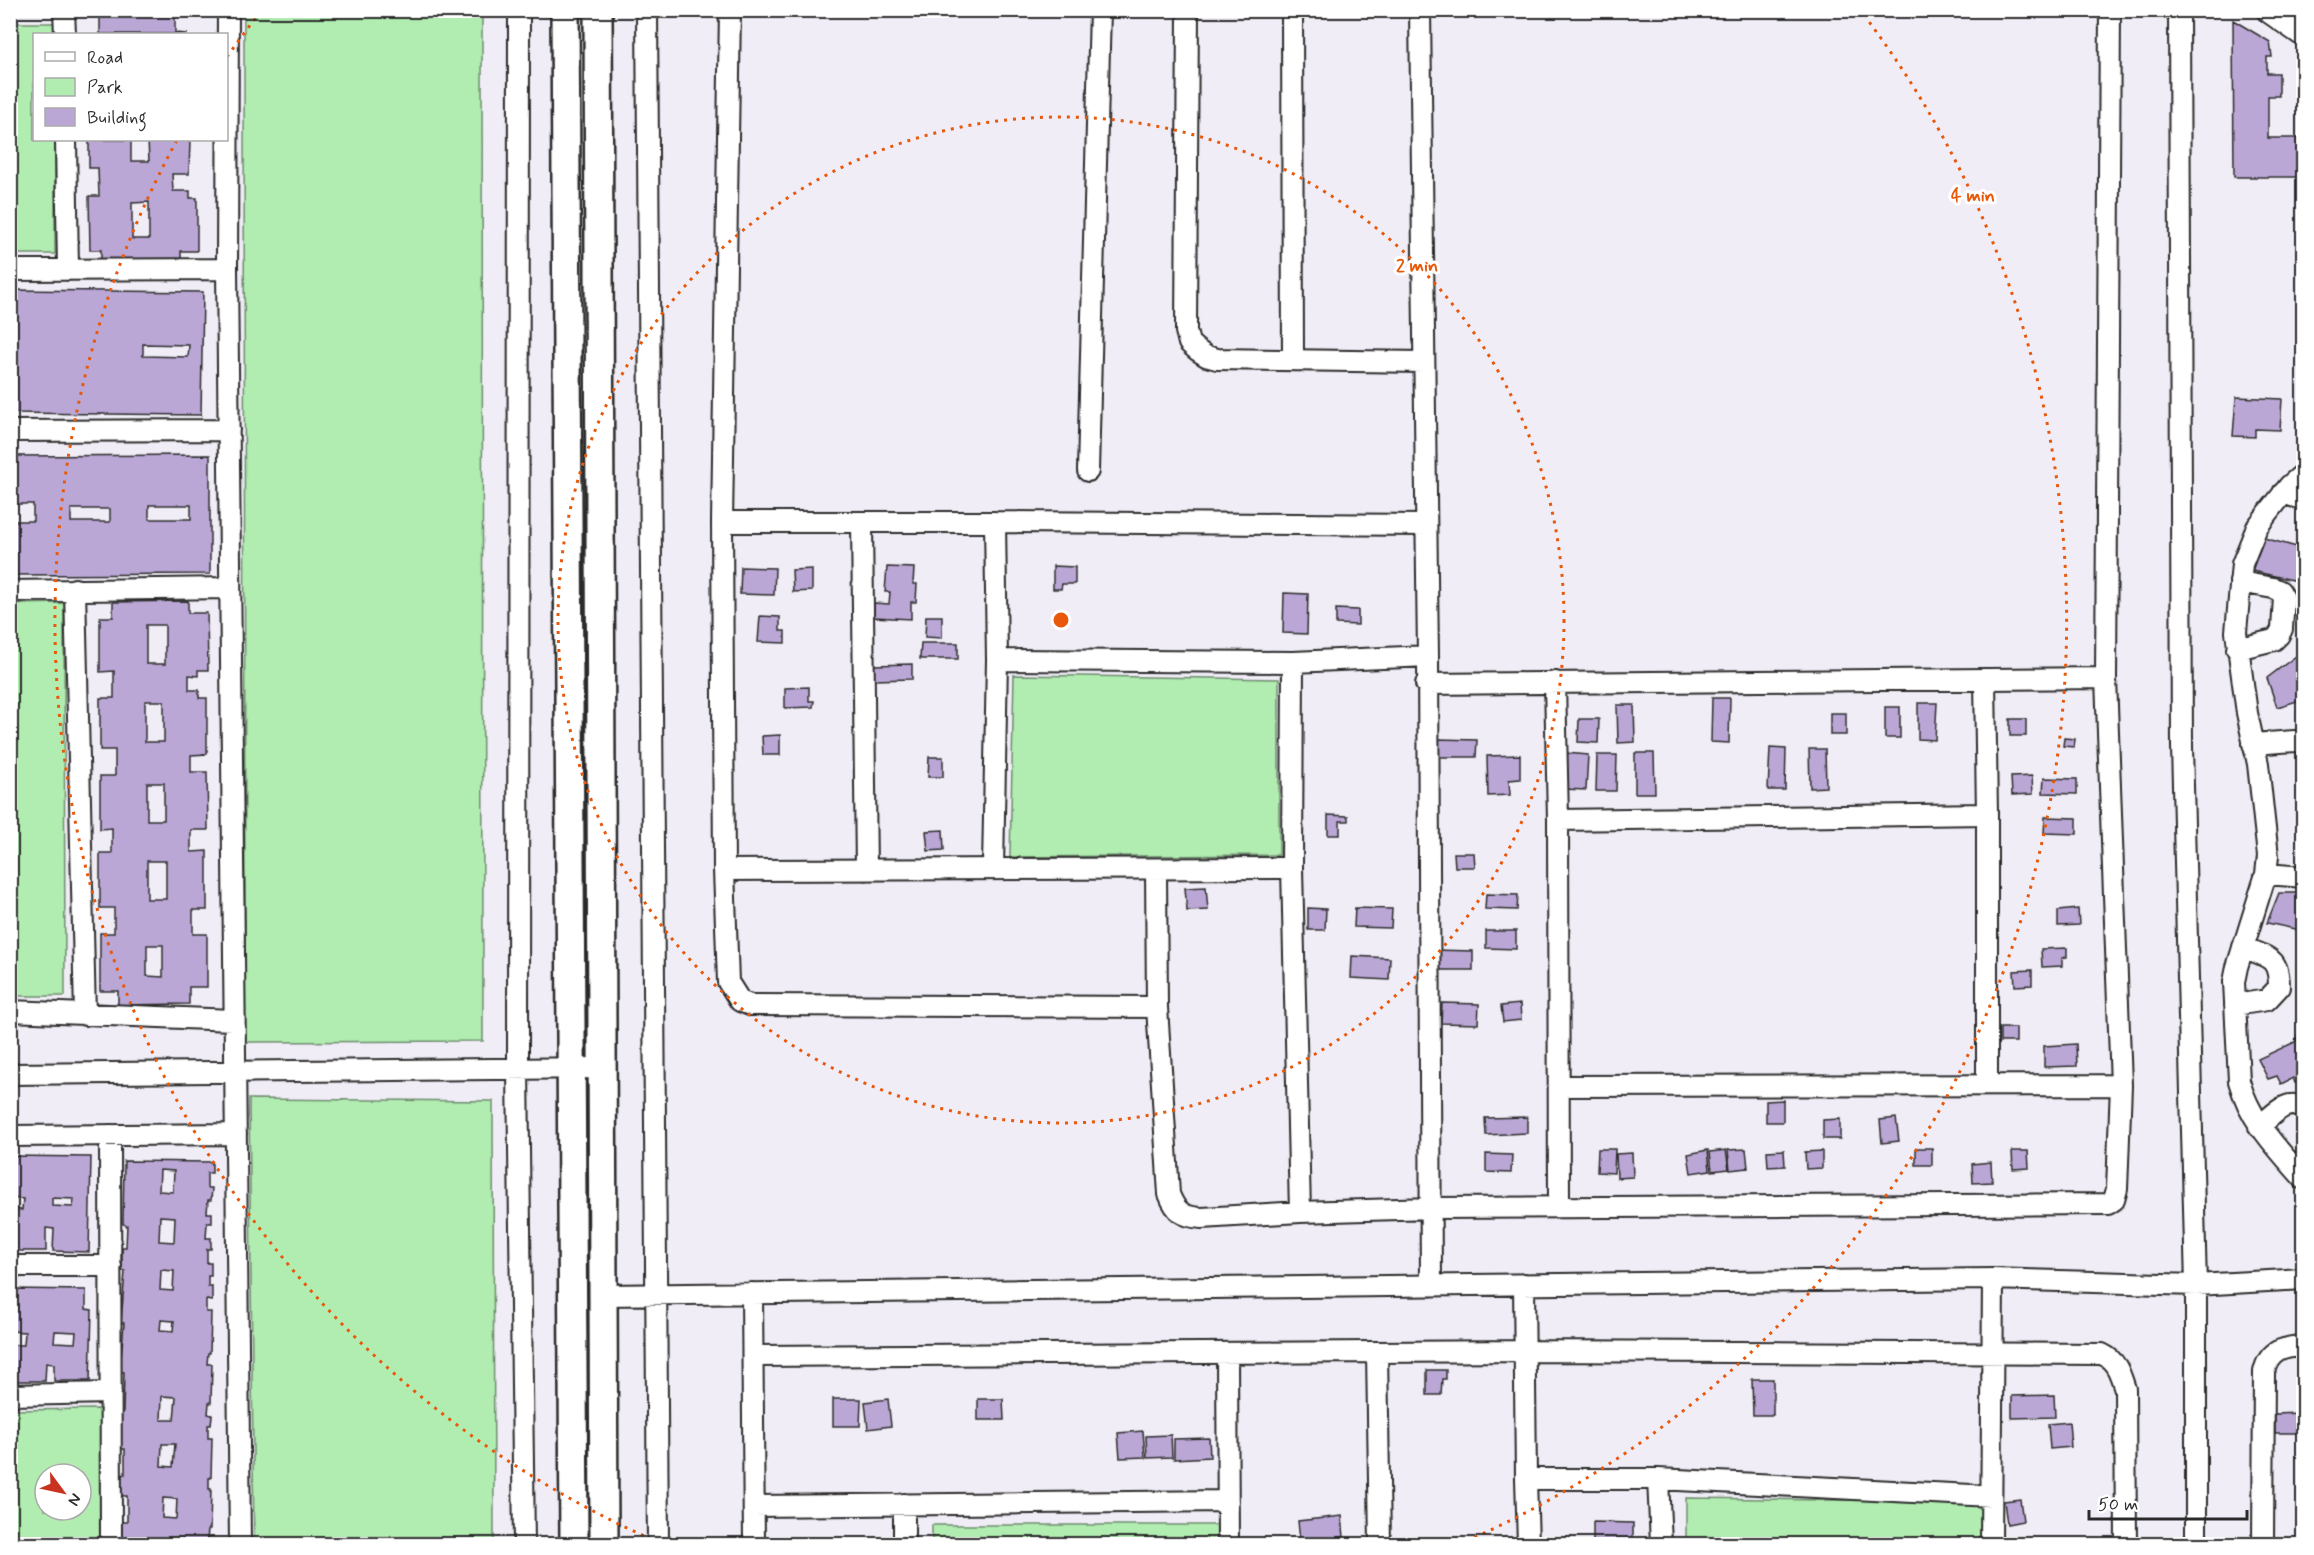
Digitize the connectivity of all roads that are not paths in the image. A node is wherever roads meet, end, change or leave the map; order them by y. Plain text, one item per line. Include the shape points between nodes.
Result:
1 (64, 10) edge
2 (228, 10) edge
3 (519, 10) edge
4 (565, 10) edge
5 (598, 10) edge
6 (646, 10) edge
7 (730, 10) edge
8 (1100, 10) edge
9 (1188, 10) edge
10 (1292, 10) edge
11 (1420, 10) edge
12 (2110, 10) edge
13 (2179, 10) edge
14 (2268, 12) edge
15 (65, 33) edge
16 (228, 33) edge
17 (2304, 38) edge
18 (66, 141) edge
19 (227, 141) edge
20 (227, 269) junction
21 (10, 270) edge
22 (68, 270) junction
23 (1293, 360) junction
24 (1423, 362) junction
25 (229, 430) junction
26 (10, 431) edge
27 (1088, 471) dead end
28 (2304, 473) edge
29 (2283, 493) junction
30 (2304, 500) edge
31 (723, 522) junction
32 (995, 522) junction
33 (862, 523) junction
34 (1425, 525) junction
35 (2240, 582) junction
36 (230, 588) junction
37 (75, 589) junction
38 (10, 591) edge
39 (2237, 650) junction
40 (1428, 656) junction
41 (997, 660) junction
42 (1293, 662) junction
43 (2106, 678) junction
44 (1985, 679) junction
45 (1555, 682) junction
46 (1426, 684) junction
47 (2304, 743) edge
48 (2253, 744) junction
49 (1988, 814) junction
50 (1558, 820) junction
51 (1292, 867) junction
52 (993, 868) junction
53 (1156, 869) junction
54 (724, 870) junction
55 (866, 870) junction
56 (2266, 874) junction
57 (2304, 877) edge
58 (2243, 947) junction
59 (2235, 1005) junction
60 (1157, 1007) junction
61 (10, 1011) edge
62 (85, 1015) junction
63 (233, 1020) junction
64 (570, 1068) junction
65 (602, 1068) junction
66 (518, 1069) junction
67 (236, 1071) junction
68 (10, 1074) edge
69 (1987, 1084) junction
70 (2121, 1085) junction
71 (1559, 1086) junction
72 (2304, 1110) edge
73 (2259, 1127) junction
74 (236, 1134) junction
75 (110, 1135) junction
76 (10, 1136) edge
77 (2304, 1179) edge
78 (1559, 1206) junction
79 (1431, 1208) junction
80 (1299, 1212) junction
81 (10, 1266) edge
82 (111, 1266) junction
83 (1993, 1279) junction
84 (2304, 1279) edge
85 (1524, 1284) junction
86 (2196, 1285) junction
87 (1431, 1286) junction
88 (752, 1293) junction
89 (655, 1294) junction
90 (604, 1295) junction
91 (2304, 1346) edge
92 (1524, 1351) junction
93 (1377, 1352) junction
94 (1227, 1353) junction
95 (1992, 1353) junction
96 (753, 1356) junction
97 (111, 1393) junction
98 (10, 1395) edge
99 (1526, 1479) junction
100 (1658, 1479) junction
101 (1991, 1496) junction
102 (1228, 1501) junction
103 (904, 1504) junction
104 (754, 1506) junction
105 (111, 1545) edge
106 (240, 1545) edge
107 (524, 1545) edge
108 (574, 1545) edge
109 (604, 1545) edge
110 (658, 1545) edge
111 (754, 1545) edge
112 (904, 1545) edge
113 (1228, 1545) edge
114 (1380, 1545) edge
115 (1528, 1545) edge
116 (1661, 1545) edge
117 (1991, 1545) edge
118 (2126, 1545) edge
119 (2196, 1545) edge
120 (2263, 1545) edge

1 - 15 street
2 - 16 street
3 - 66 street
4 - 64 street
5 - 65 street
6 - 89 street
7 - 31 street
8 - 27 street
9 - 23 street via 1189,343 1217,359
10 - 23 street
11 - 24 street
12 - 43 street
13 - 86 street via 2182,747
14 - 17 street
18 - 22 street
19 - 20 street
20 - 22 street
20 - 25 street
21 - 22 street
23 - 24 street
24 - 34 street
25 - 26 street
25 - 36 street
28 - 29 street
29 - 30 street
29 - 35 street via 2257,527 2242,564
31 - 33 street
31 - 54 street
32 - 33 street
32 - 34 street
32 - 41 street
33 - 55 street
34 - 40 street
35 - 39 street
35 - 39 street via 2273,588 2284,598 2280,634 2274,640
36 - 37 street
36 - 63 street
37 - 38 street
37 - 62 street
39 - 48 street
40 - 42 street
40 - 46 street
41 - 42 street
41 - 52 street
42 - 51 street
43 - 44 street
43 - 70 street
44 - 45 street
44 - 49 street
45 - 46 street
45 - 50 street
46 - 79 street
47 - 48 street
48 - 56 street via 2268,856
49 - 50 street
49 - 69 street
50 - 71 street
51 - 53 street
51 - 80 street
52 - 53 street
52 - 55 street
53 - 60 street
54 - 55 street
54 - 60 street via 728,982 740,1002
56 - 57 street
56 - 58 street
58 - 59 street via 2234,982
58 - 59 street via 2275,963 2279,987 2267,1000
59 - 73 street via 2239,1081
60 - 80 street via 1169,1194 1173,1206 1180,1214 1202,1218
61 - 62 street
62 - 63 street
63 - 67 street
64 - 65 street
64 - 66 street
64 - 108 street
65 - 90 street
66 - 67 street
66 - 107 street
67 - 68 street
67 - 74 street
69 - 70 street
69 - 71 street
70 - 78 street via 2117,1189 2114,1200 2108,1204
71 - 78 street
72 - 73 street via 2292,1104 2284,1106
73 - 77 street
74 - 75 street
74 - 106 street
75 - 76 street
75 - 82 street
78 - 79 street
79 - 80 street
79 - 87 street
81 - 82 street
82 - 97 street
83 - 85 street
83 - 86 street
83 - 95 street
84 - 86 street
85 - 87 street
85 - 92 street
86 - 119 street
87 - 88 street
88 - 89 street
88 - 96 street
89 - 90 street
89 - 110 street
90 - 109 street
91 - 120 street via 2281,1349 2266,1362
92 - 93 street
92 - 95 street
92 - 99 street
93 - 94 street
93 - 114 street
94 - 96 street
94 - 102 street
95 - 101 street
95 - 118 street via 2102,1354 2111,1358 2125,1389
96 - 104 street
97 - 98 street
97 - 105 street
99 - 100 street
99 - 115 street
100 - 101 street
100 - 116 street
101 - 117 street
102 - 103 street
102 - 113 street
103 - 104 street
103 - 112 street
104 - 111 street

